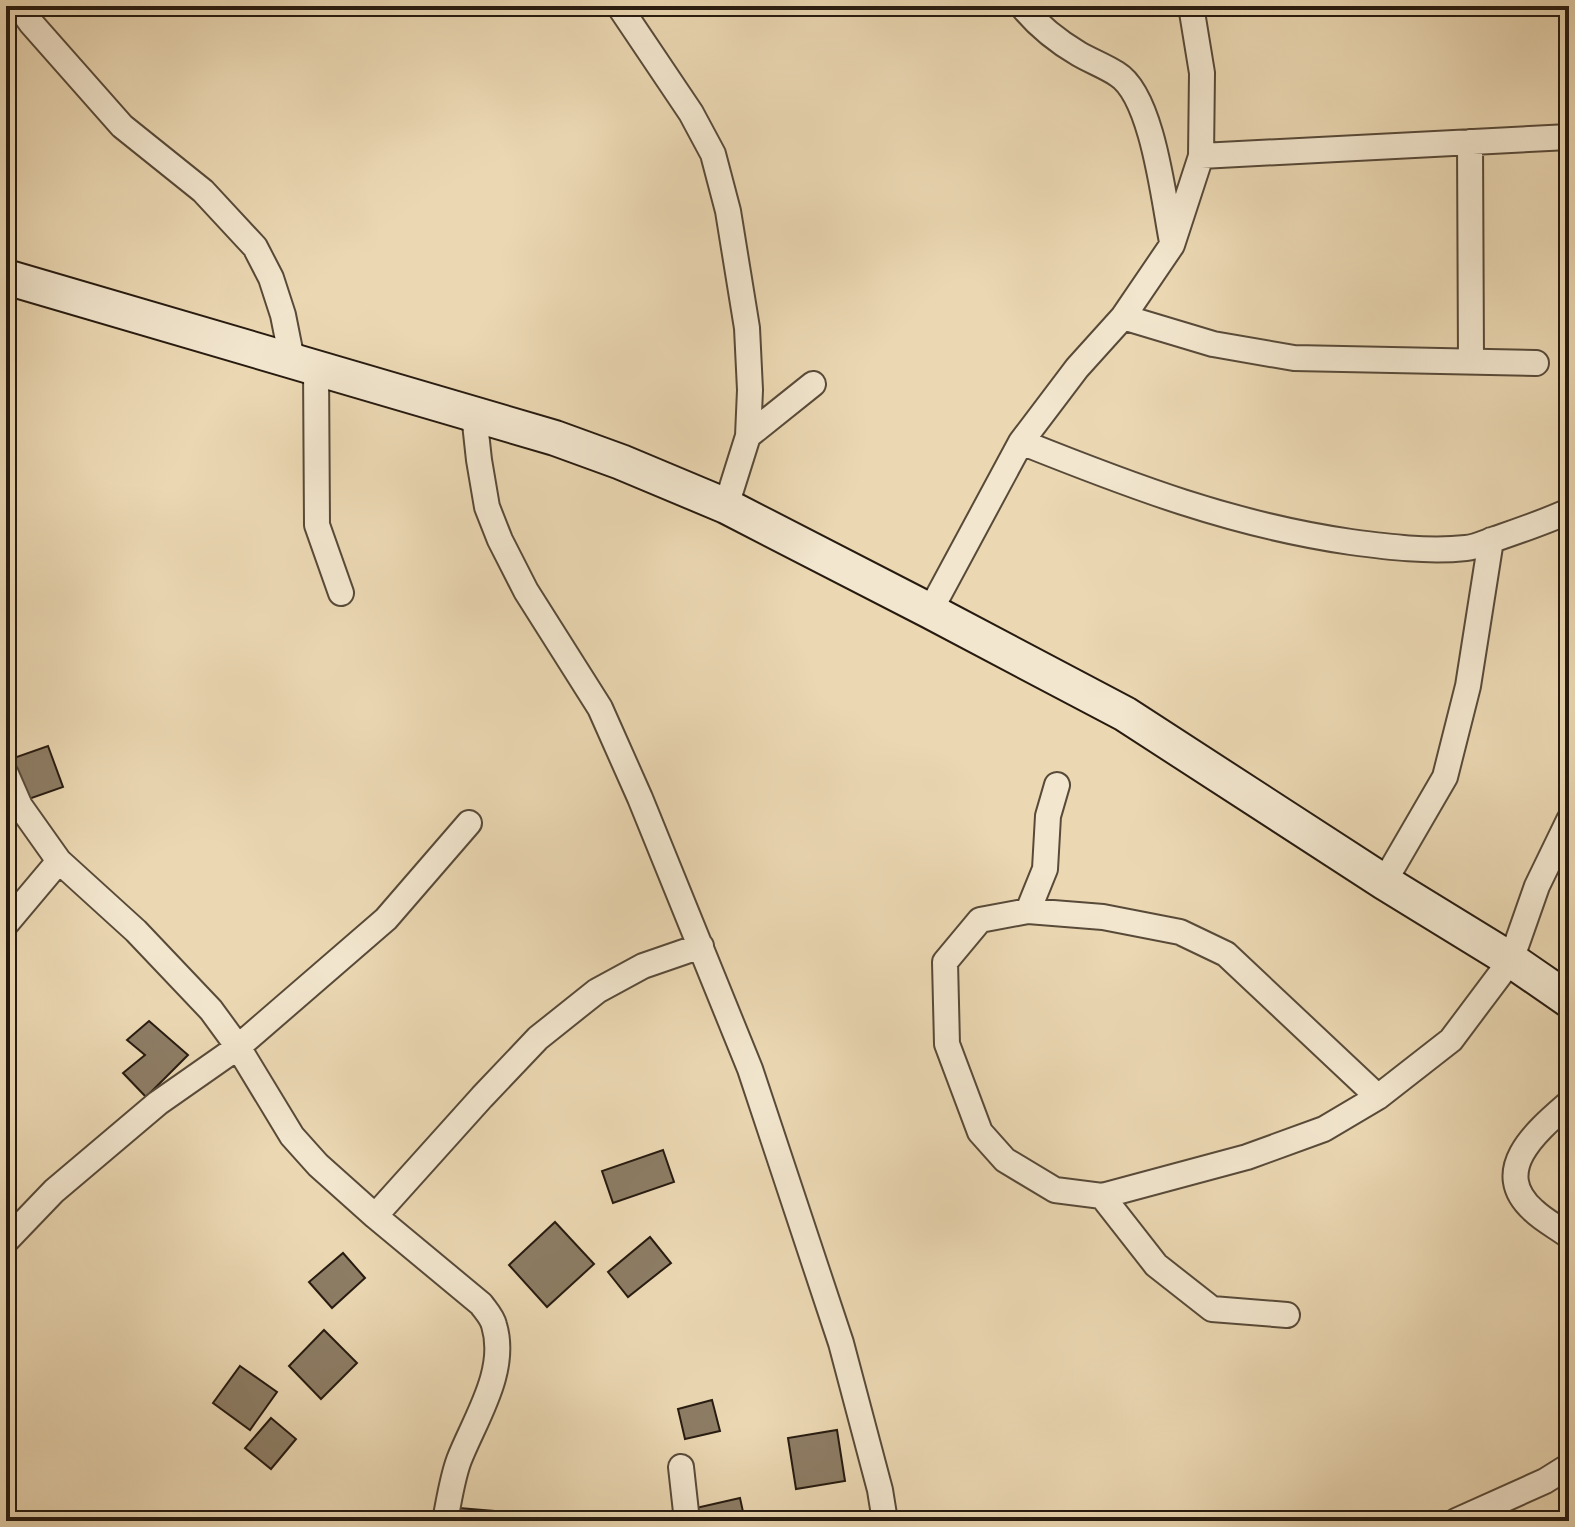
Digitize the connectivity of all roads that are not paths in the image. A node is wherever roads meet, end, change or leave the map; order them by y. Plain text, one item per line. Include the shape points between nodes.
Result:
1 (19, 6) edge
2 (619, 6) edge
3 (1022, 6) edge
4 (1191, 6) edge
5 (1569, 137) edge
6 (1470, 142) junction
7 (1201, 156) junction
8 (1172, 245) junction
9 (6, 277) edge
10 (1123, 317) junction
11 (1471, 361) junction
12 (1536, 363) dead end
13 (304, 364) junction
14 (813, 384) dead end
15 (474, 414) junction
16 (748, 436) junction
17 (1021, 442) junction
18 (726, 506) junction
19 (1569, 511) edge
20 (1491, 540) junction
21 (341, 593) dead end
22 (930, 611) junction
23 (6, 774) edge
24 (1057, 785) dead end
25 (1569, 820) edge
26 (469, 823) dead end
27 (59, 861) junction
28 (1384, 882) junction
29 (1028, 911) junction
30 (6, 924) edge
31 (701, 946) junction
32 (1511, 960) junction
33 (1569, 1000) edge
34 (238, 1047) junction
35 (1378, 1097) junction
36 (1569, 1103) edge
37 (1102, 1196) junction
38 (375, 1216) junction
39 (1569, 1236) edge
40 (6, 1241) edge
41 (1287, 1315) dead end
42 (1569, 1466) edge
43 (681, 1467) dead end
44 (445, 1521) edge
45 (687, 1521) edge
46 (885, 1521) edge
47 (1456, 1521) edge

1 - 13 street via 122,126 203,191 255,247
2 - 16 street via 713,154 747,328
3 - 8 street via 1036,24 1077,53 1121,76 1140,103 1154,145
4 - 7 street via 1202,73
5 - 6 street
6 - 7 street
6 - 11 street
7 - 8 street
8 - 10 street
9 - 13 street
10 - 11 street via 1213,344 1294,358
10 - 17 street
11 - 12 street
13 - 15 street
13 - 21 street via 317,525
14 - 16 street
15 - 18 street via 608,457
15 - 31 street via 487,507 500,540 600,708
16 - 18 street
17 - 20 street via 1188,506 1307,536 1419,549 1469,548
17 - 22 street
18 - 22 street
19 - 20 street
20 - 28 street via 1468,686 1445,777
22 - 28 street via 1125,714
23 - 27 street via 20,806
24 - 29 street via 1048,816 1045,869
25 - 32 street via 1537,886
26 - 34 street via 386,919
27 - 30 street
27 - 34 street via 136,931 211,1010
28 - 32 street
29 - 35 street via 1103,917 1180,932 1226,954
29 - 37 street via 980,920 945,962 947,1044 980,1132 1005,1160 1055,1190
31 - 38 street via 643,966 597,991 538,1038
31 - 46 street via 754,1082 841,1343
32 - 33 street
32 - 35 street via 1451,1040
34 - 38 street via 292,1136
34 - 40 street via 158,1103 54,1191
35 - 37 street via 1324,1129 1247,1157
36 - 39 street via 1537,1132 1516,1163 1515,1185 1531,1209
37 - 41 street via 1156,1265 1212,1309
38 - 44 street via 481,1304 494,1321 496,1364 457,1465
42 - 47 street
43 - 45 street

